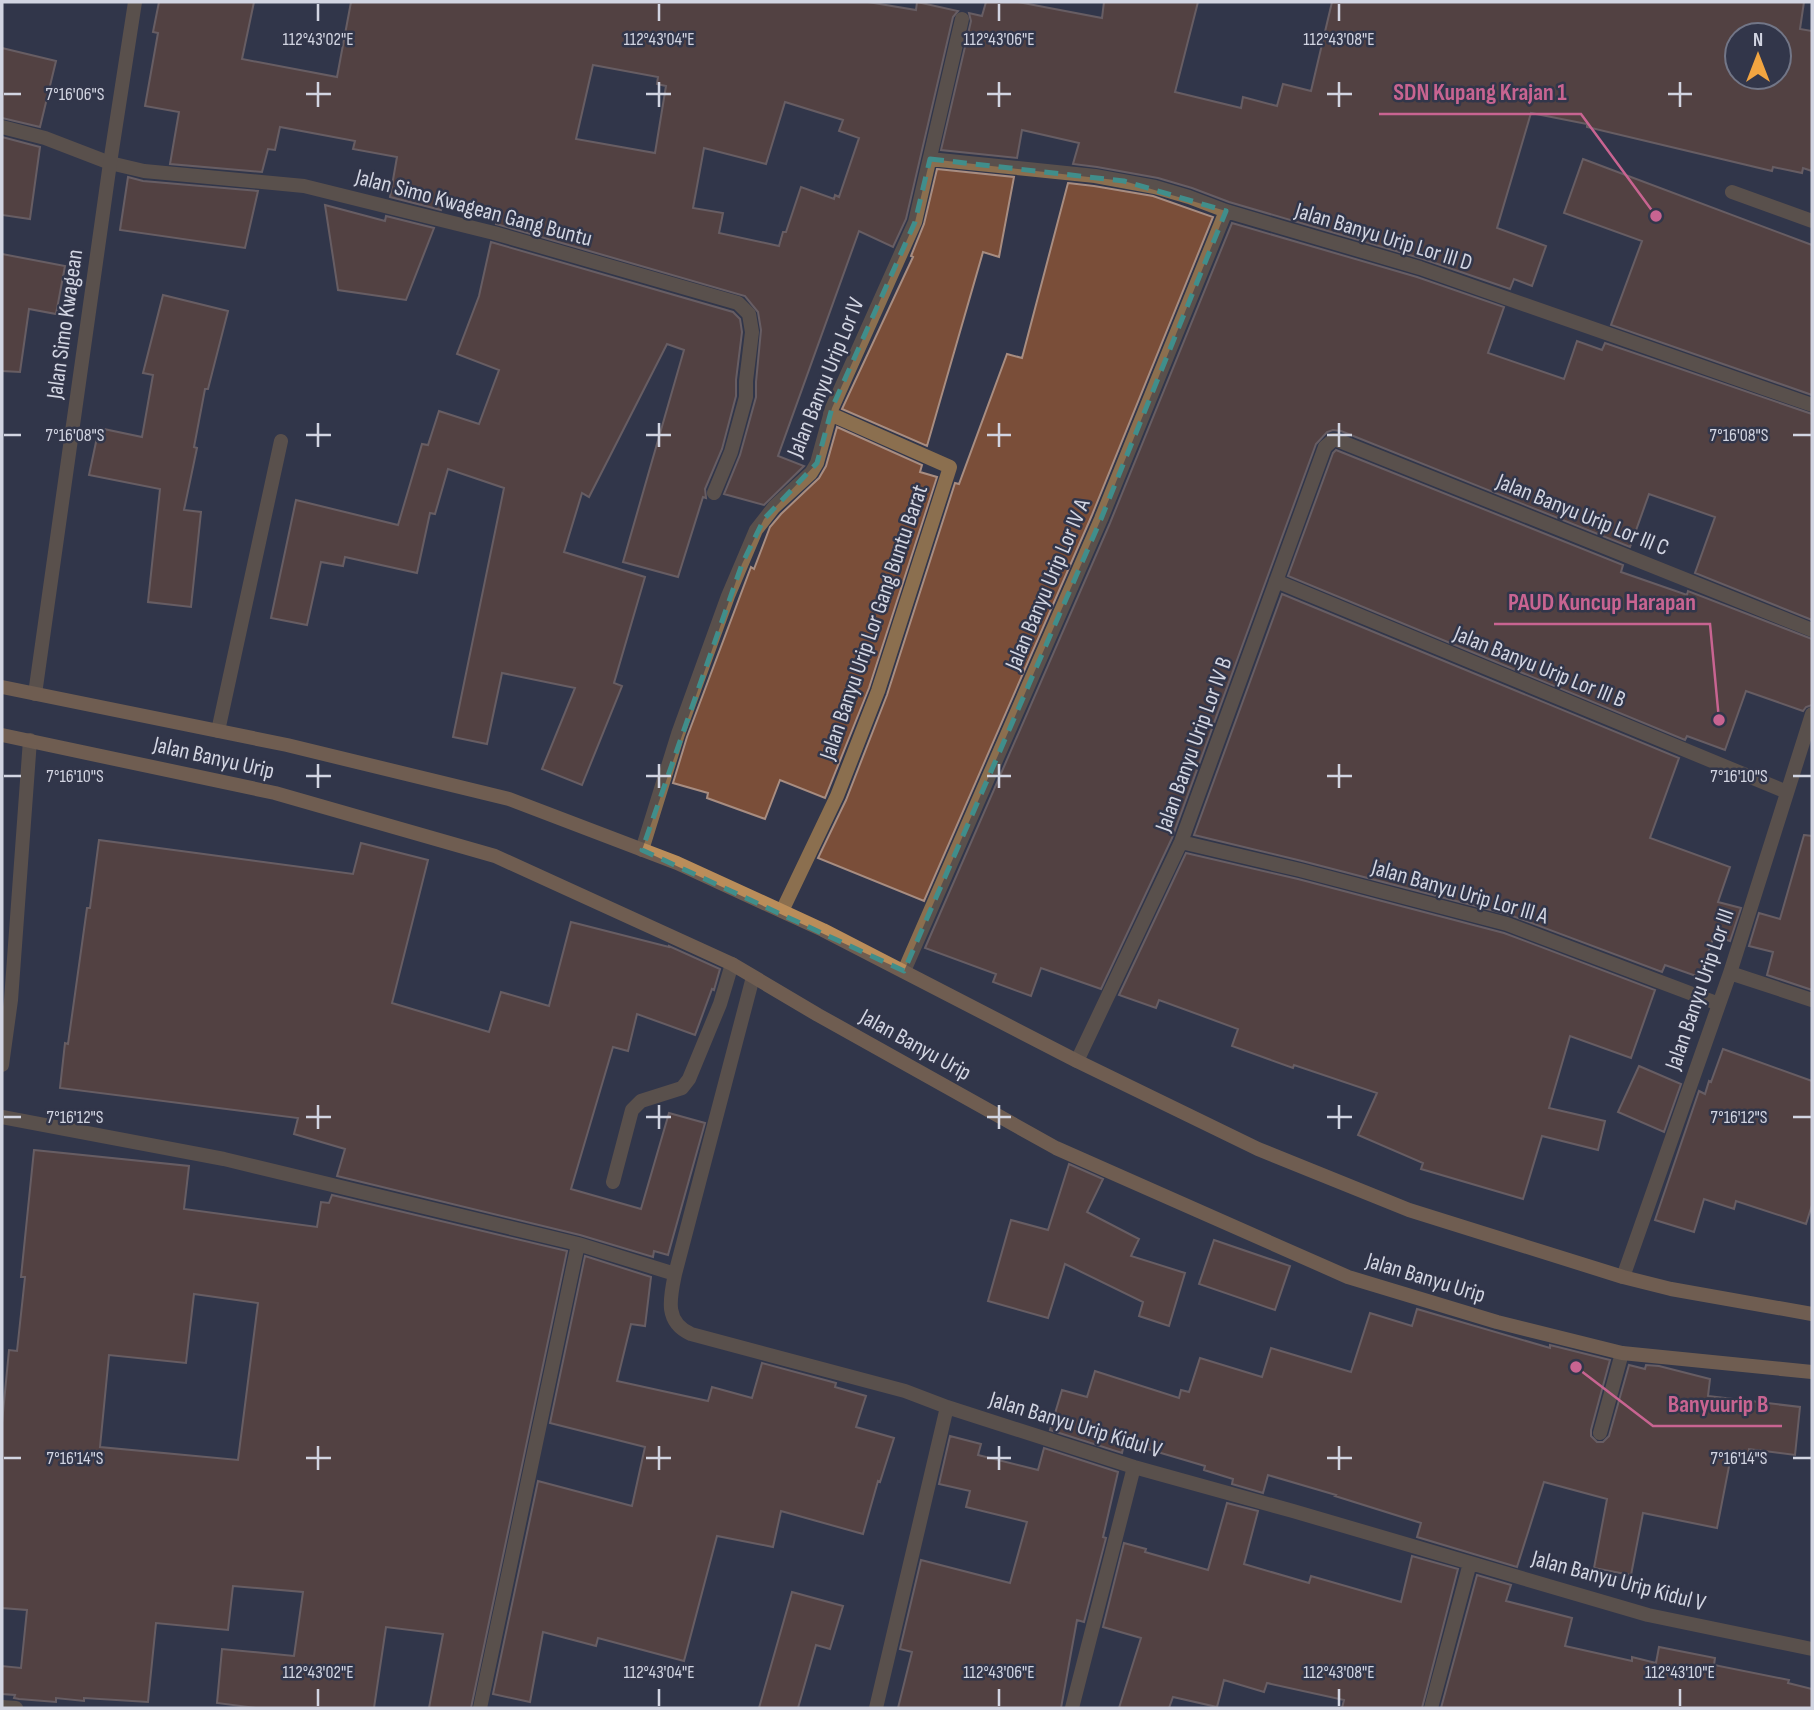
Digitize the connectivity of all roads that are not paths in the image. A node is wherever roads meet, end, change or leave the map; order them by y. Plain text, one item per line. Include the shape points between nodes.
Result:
1 (135, 2) edge
2 (961, 19) dead end
3 (2, 127) edge
4 (930, 159) junction
5 (110, 163) junction
6 (1732, 192) dead end
7 (1226, 211) junction
8 (1812, 221) edge
9 (1812, 405) edge
10 (830, 414) junction
11 (1337, 440) joint
12 (281, 442) dead end
13 (714, 493) dead end
14 (1276, 581) junction
15 (1812, 630) edge
16 (2, 687) edge
17 (35, 694) junction
18 (1812, 714) edge
19 (218, 731) junction
20 (2, 735) edge
21 (30, 747) junction
22 (1787, 792) junction
23 (1181, 842) junction
24 (642, 849) junction
25 (782, 911) junction
26 (732, 964) junction
27 (904, 971) junction
28 (1731, 974) junction
29 (753, 977) junction
30 (1812, 1000) edge
31 (1719, 1004) junction
32 (1077, 1061) junction
33 (2, 1065) edge
34 (2, 1117) edge
35 (614, 1182) dead end
36 (578, 1244) junction
37 (675, 1273) junction
38 (1623, 1277) junction
39 (1812, 1314) edge
40 (1622, 1353) junction
41 (1812, 1372) edge
42 (947, 1407) junction
43 (1600, 1433) dead end
44 (1134, 1467) junction
45 (1470, 1563) junction
46 (1812, 1649) edge
47 (2, 1707) edge
48 (16, 1708) edge
49 (480, 1708) edge
50 (876, 1708) edge
51 (1072, 1708) edge
52 (1431, 1708) edge

1 - 5 street, Jalan Simo Kwagean
2 - 4 street, Jalan Banyu Urip Lor IV
3 - 5 street, Jalan Simo Kwagean Gang Buntu
4 - 7 street, Jalan Banyu Urip Lor III D via 1125,181
4 - 10 street, Jalan Banyu Urip Lor IV via 915,222
5 - 13 street, Jalan Simo Kwagean Gang Buntu via 144,172 304,186 494,233 738,303 749,314 752,332 746,397
5 - 17 street, Jalan Simo Kwagean
6 - 8 street
7 - 9 street, Jalan Banyu Urip Lor III D via 1420,268
7 - 27 street, Jalan Banyu Urip Lor IV A via 1101,519
10 - 24 street, Jalan Banyu Urip Lor IV via 811,473 756,530 678,734
10 - 25 street, Jalan Banyu Urip Lor Gang Buntu Barat via 950,467 878,691
11 - 14 street, Jalan Banyu Urip Lor IV B via 1325,447
11 - 15 street, Jalan Banyu Urip Lor III C
12 - 19 street
14 - 22 street, Jalan Banyu Urip Lor III B
14 - 23 street, Jalan Banyu Urip Lor IV B
16 - 17 main road, Jalan Banyu Urip
17 - 19 main road, Jalan Banyu Urip
18 - 22 street, Jalan Banyu Urip Lor III
19 - 24 main road, Jalan Banyu Urip via 509,799
20 - 21 main road, Jalan Banyu Urip
21 - 26 main road, Jalan Banyu Urip via 275,793 495,856
21 - 33 street
22 - 28 street, Jalan Banyu Urip Lor III
23 - 31 street, Jalan Banyu Urip Lor III A via 1507,924
23 - 32 street, Jalan Banyu Urip Lor IV B
24 - 25 main road, Jalan Banyu Urip
25 - 27 main road, Jalan Banyu Urip
26 - 29 main road, Jalan Banyu Urip
26 - 35 street via 690,1079 682,1088 641,1101 632,1110
27 - 32 main road, Jalan Banyu Urip
28 - 30 street
28 - 31 street, Jalan Banyu Urip Lor III
29 - 37 street, Jalan Banyu Urip Kidul V
29 - 40 main road, Jalan Banyu Urip via 1056,1148 1348,1277 1497,1322
31 - 38 street, Jalan Banyu Urip Lor III
32 - 38 main road, Jalan Banyu Urip via 1258,1149 1409,1210
34 - 36 street via 224,1159
36 - 37 street
36 - 49 street
37 - 42 street, Jalan Banyu Urip Kidul V via 670,1296 673,1321 681,1330 905,1391
38 - 39 main road, Jalan Banyu Urip
40 - 41 main road, Jalan Banyu Urip
40 - 43 street
42 - 44 street, Jalan Banyu Urip Kidul V
42 - 50 street
44 - 45 street, Jalan Banyu Urip Kidul V
44 - 51 street
45 - 46 street, Jalan Banyu Urip Kidul V via 1648,1615
45 - 52 street
47 - 48 street

